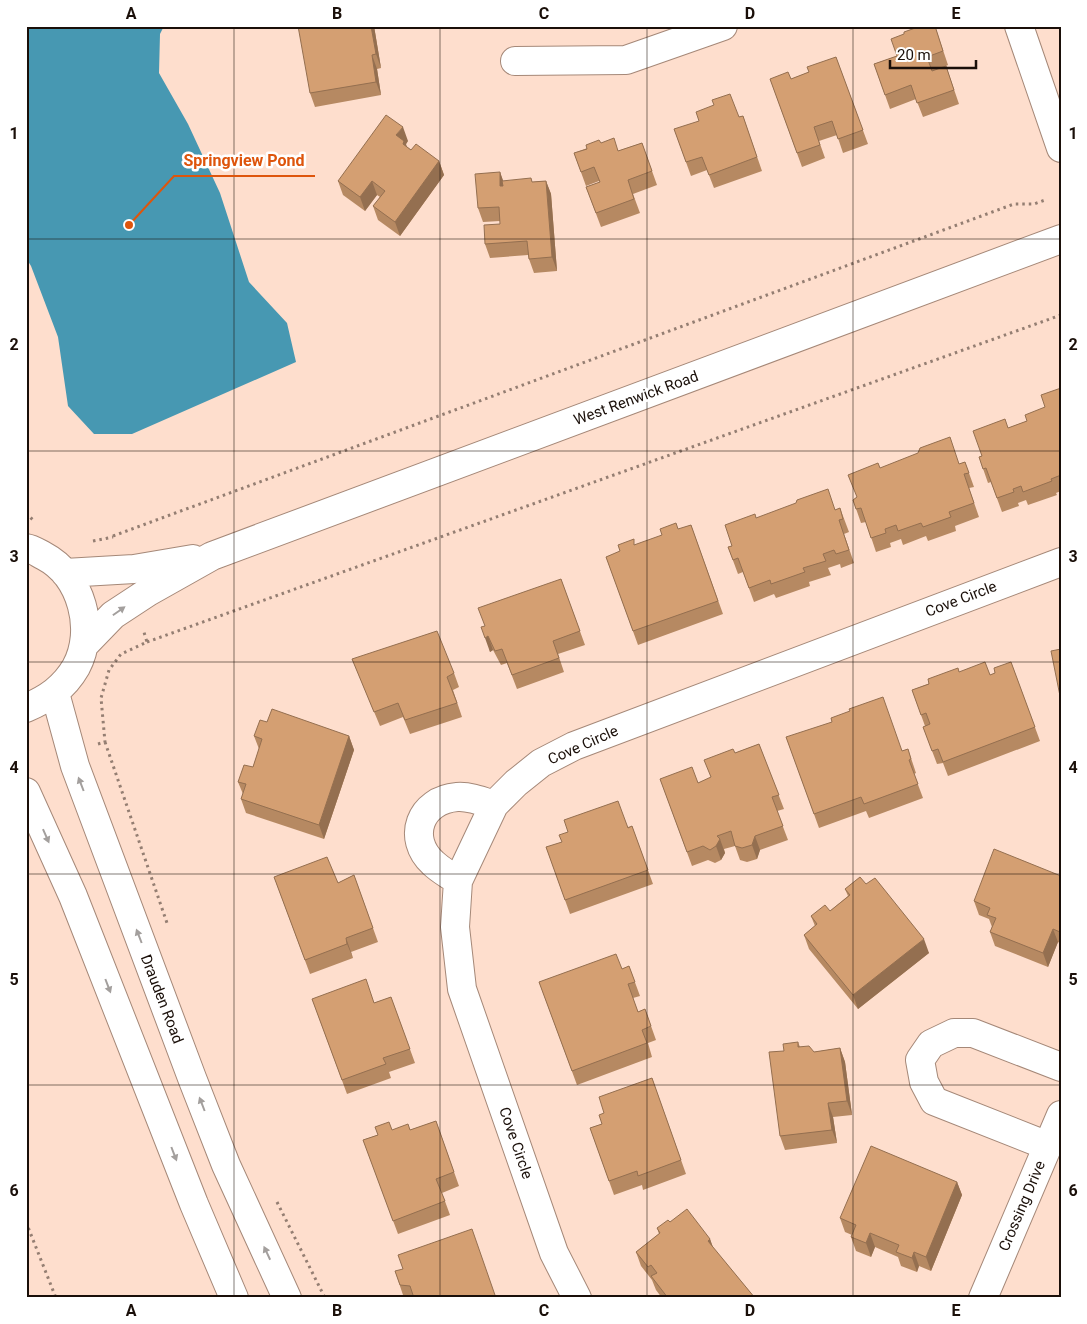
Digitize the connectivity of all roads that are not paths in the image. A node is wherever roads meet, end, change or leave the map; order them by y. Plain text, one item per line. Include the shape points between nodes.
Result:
1 (723, 26) edge
2 (1019, 26) edge
3 (515, 60) dead end
4 (1061, 148) edge
5 (1061, 239) edge
6 (28, 547) edge
7 (212, 556) junction
8 (1061, 562) edge
9 (65, 573) junction
10 (84, 645) junction
11 (55, 693) junction
12 (26, 708) edge
13 (26, 792) edge
14 (494, 805) junction
15 (458, 881) junction
16 (1061, 1067) edge
17 (1061, 1115) edge
18 (1048, 1146) junction
19 (234, 1298) edge
20 (287, 1298) edge
21 (577, 1298) edge
22 (983, 1298) edge

1 - 3 street via 626,60
2 - 4 street
5 - 7 street, West Renwick Road
6 - 9 street via 50,559
7 - 9 street, West Renwick Road via 134,568
10 -> 7 street, West Renwick Road via 113,615
8 - 14 street, Cove Circle via 574,746 541,763
9 - 10 street via 83,607
10 - 11 street via 76,666
11 - 12 street
20 -> 11 street, Drauden Road via 226,1165 192,1078 75,766
13 -> 19 street via 73,896
14 - 15 street, Cove Circle
14 - 15 street via 458,796 445,799 432,804 419,825 424,853 433,864
15 - 21 street, Cove Circle via 455,927 462,989 554,1253
16 - 18 street via 974,1033 954,1033 931,1044 920,1060 924,1082 934,1101
17 - 18 street, Crossing Drive
18 - 22 street, Crossing Drive

